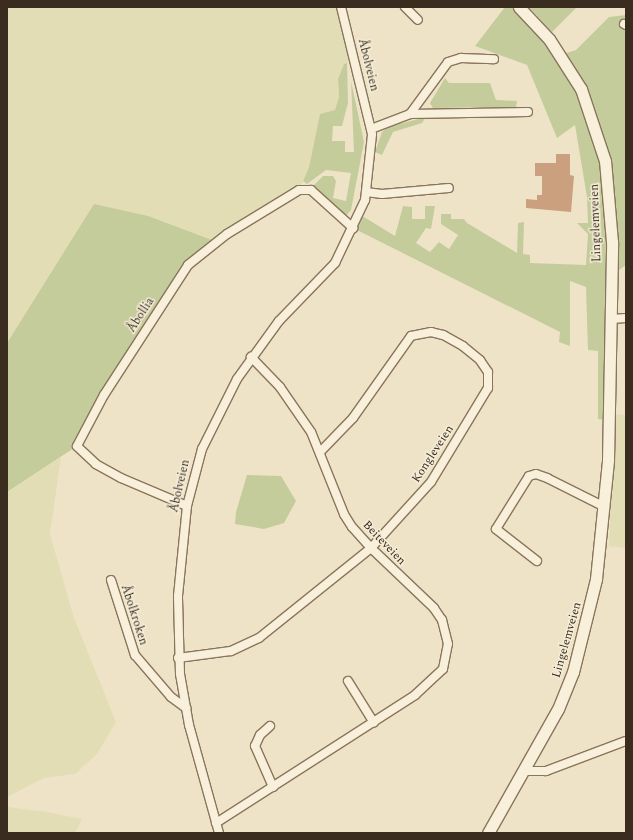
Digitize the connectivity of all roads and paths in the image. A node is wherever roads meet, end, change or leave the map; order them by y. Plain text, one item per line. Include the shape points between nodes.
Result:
1 (341, 7) edge
2 (405, 7) edge
3 (519, 7) edge
4 (418, 20) dead end
5 (494, 59) dead end
6 (528, 112) dead end
7 (410, 114) junction
8 (371, 129) junction
9 (449, 188) dead end
10 (366, 192) junction
11 (353, 228) junction
12 (626, 318) edge
13 (610, 319) junction
14 (251, 356) junction
15 (320, 452) junction
16 (187, 506) junction
17 (605, 507) junction
18 (371, 548) junction
19 (537, 561) dead end
20 (111, 580) dead end
21 (178, 658) junction
22 (348, 681) dead end
23 (186, 708) junction
24 (374, 723) junction
25 (270, 726) dead end
26 (626, 741) edge
27 (525, 771) junction
28 (273, 787) junction
29 (216, 823) junction
30 (219, 833) edge
31 (488, 833) edge

1 - 8 street, Åbolveien
2 - 4 street
3 - 13 main road, Lingelemveien via 563,59 581,89 598,133 611,206
5 - 7 street via 461,58 448,62
6 - 7 street
7 - 8 street
8 - 10 street, Åbolveien
9 - 10 street
10 - 11 street, Åbolveien
11 - 14 street, Åbolveien via 335,263 279,321
11 - 16 street, Åbollia via 311,190 299,190 227,234 188,265 104,395 77,446 96,464 121,478
12 - 13 street
13 - 17 main road, Lingelemveien
14 - 15 street, Beiteveien via 290,400 311,432
14 - 16 street, Åbolveien via 222,406 202,449
15 - 18 street, Beiteveien via 344,514
15 - 18 street, Kongleveien via 353,418 411,336 420,332 443,335 463,346 488,372 488,388 431,482
16 - 21 street, Åbolveien via 178,596
17 - 19 street via 547,478 536,474 529,476 496,529
17 - 27 main road, Lingelemveien via 593,594 573,672 558,709
18 - 21 street, Kongleveien via 259,638 231,651
18 - 24 street, Beiteveien via 434,608 442,620 448,644 443,669 431,682
20 - 23 street, Åbolkroken via 135,655 171,697
21 - 23 street, Åbolveien
22 - 24 street
23 - 29 street, Åbolveien
24 - 28 street, Beiteveien
25 - 28 street via 260,735 256,746
26 - 27 street via 546,771
27 - 31 main road, Lingelemveien
28 - 29 street, Beiteveien
29 - 30 street, Åbolveien

